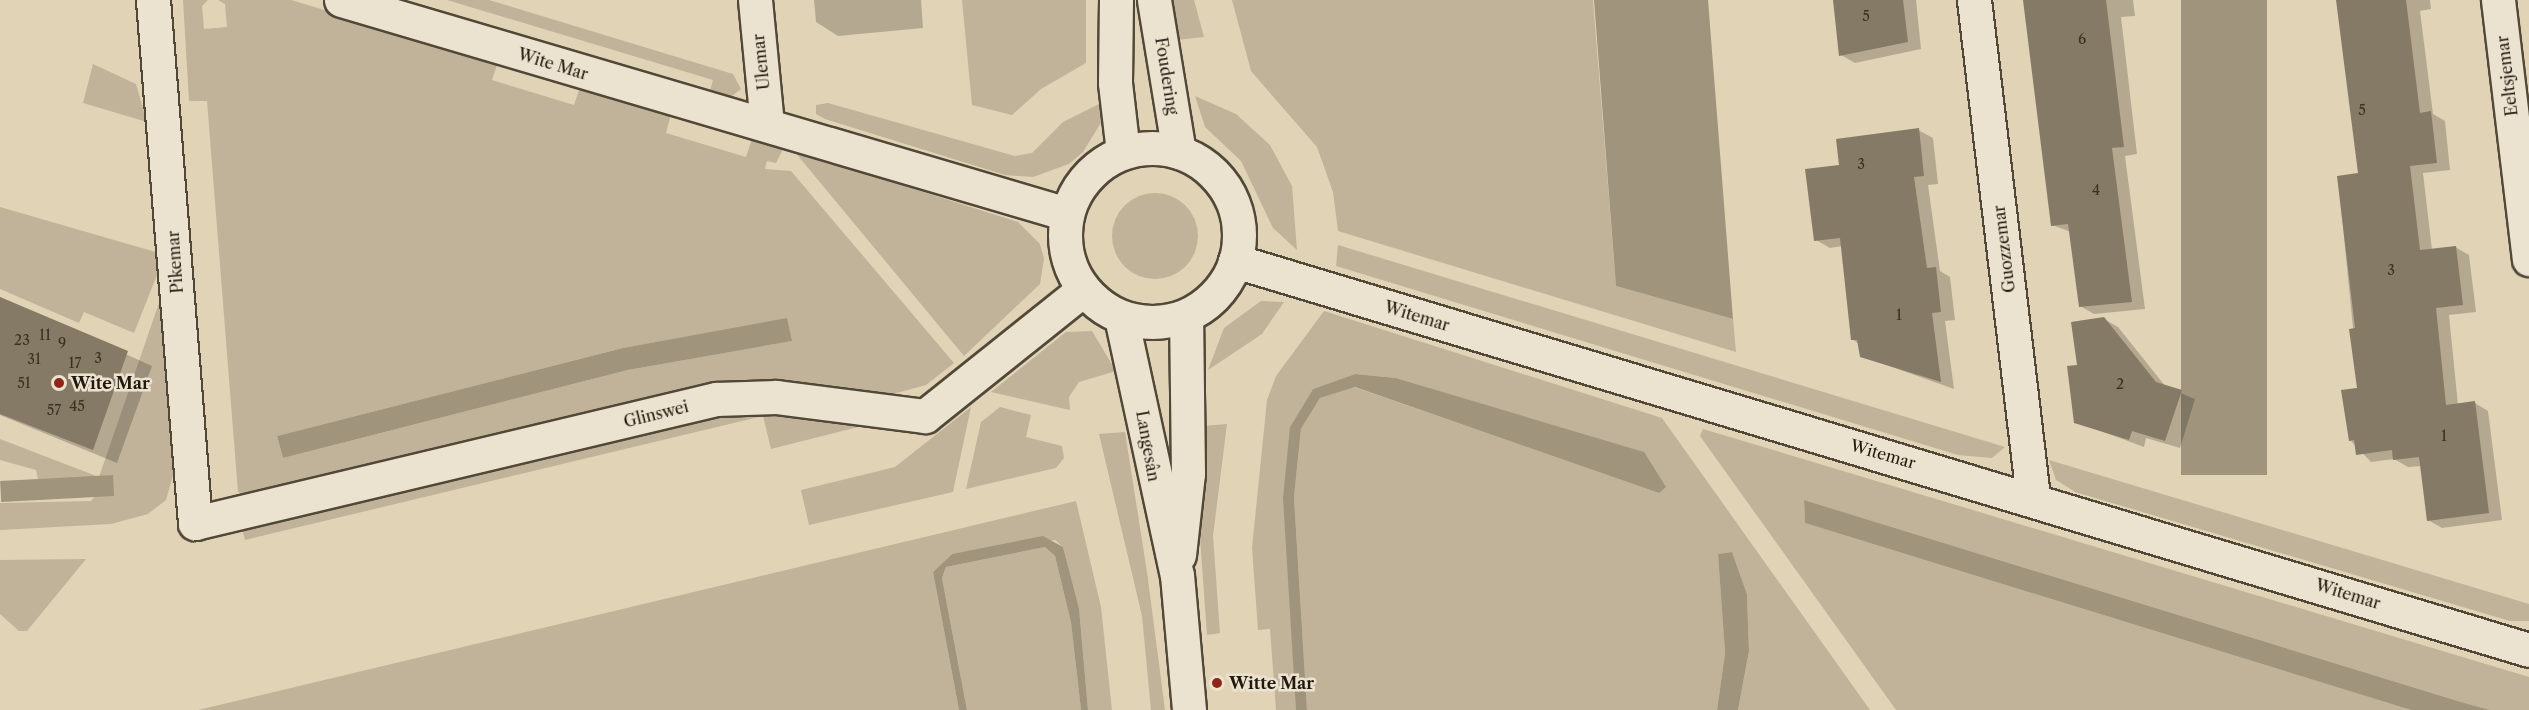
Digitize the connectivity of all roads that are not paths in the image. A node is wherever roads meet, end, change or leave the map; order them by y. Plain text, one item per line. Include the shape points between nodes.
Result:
1 (153, 0) edge
2 (340, 0) edge
3 (755, 0) edge
4 (1116, 0) edge
5 (1154, 0) edge
6 (1974, 0) edge
7 (2498, 0) edge
8 (767, 124) junction
9 (1179, 152) junction
10 (1123, 153) junction
11 (1067, 214) junction
12 (2529, 259) edge
13 (1235, 261) junction
14 (1083, 290) junction
15 (1186, 316) junction
16 (1121, 318) junction
17 (2033, 497) junction
18 (195, 523) joint
19 (1177, 575) junction
20 (2529, 650) edge
21 (1189, 710) edge

1 - 18 street, Pikemar
2 - 8 street, Wite Mar
3 - 8 street, Ulemar
4 - 10 street via 1115,83
5 - 9 street, Foudering
6 - 17 street, Guozzemar
7 - 12 street, Eeltsjemar
8 - 11 street, Wite Mar
9 - 10 street via 1160,148
9 - 13 street via 1222,183 1235,207
10 - 11 street via 1098,166 1078,188
11 - 14 street via 1070,266
13 - 15 street via 1219,290
13 - 17 street, Witemar
14 - 16 street
14 - 18 street, Glinswei via 925,416 776,397 716,399
15 - 16 street via 1154,323
15 - 19 street, Langesân via 1188,474
16 - 19 street, Langesân
17 - 20 street, Witemar
19 - 21 street, Langesân

